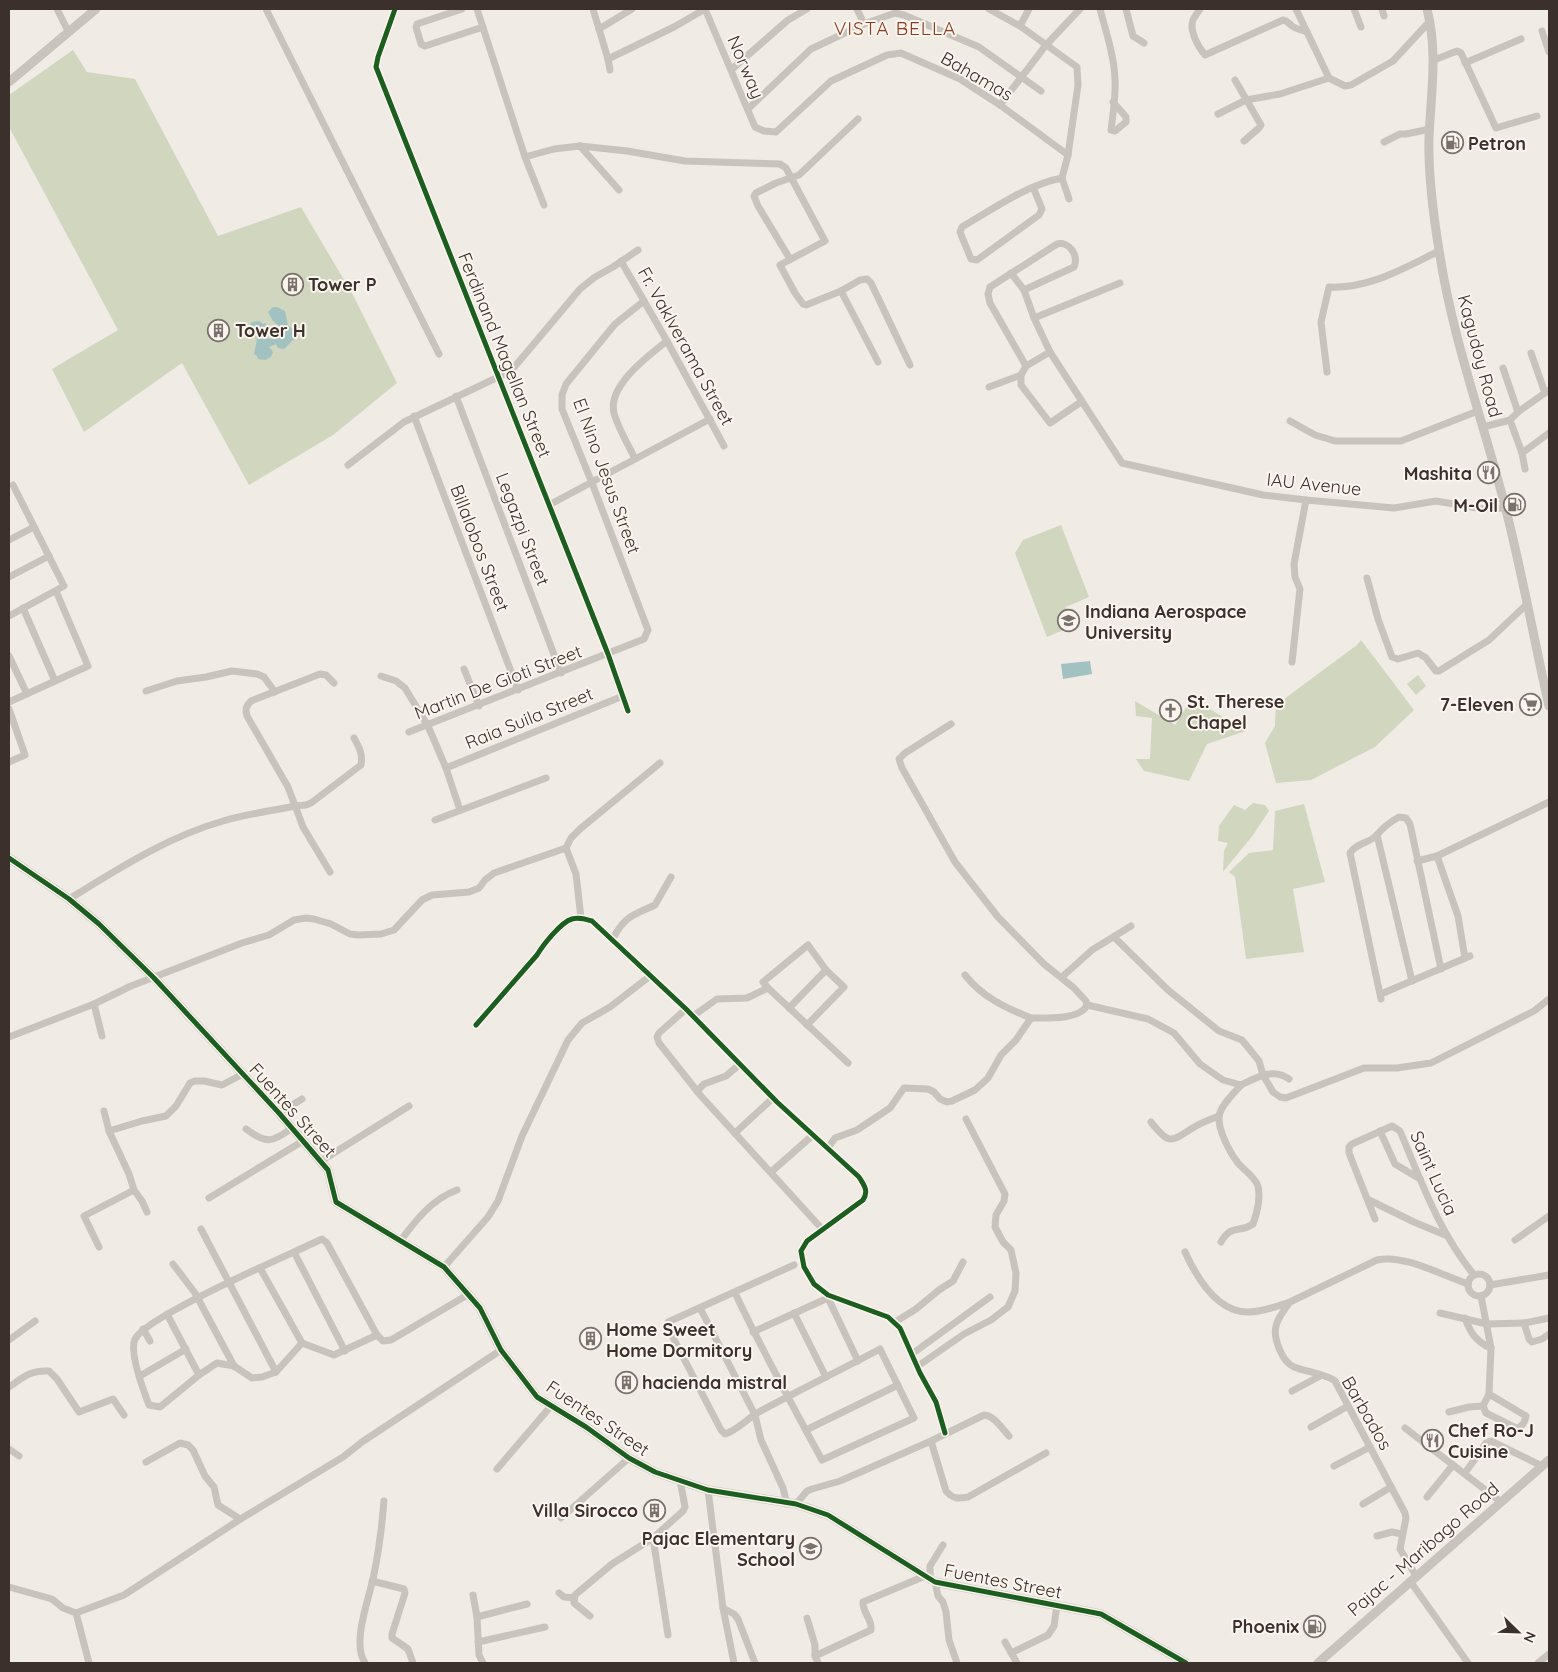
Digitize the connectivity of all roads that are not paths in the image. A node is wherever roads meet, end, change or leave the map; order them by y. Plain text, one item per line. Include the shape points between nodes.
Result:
1 (58, 9) edge
2 (96, 9) edge
3 (266, 9) edge
4 (396, 9) edge
5 (462, 9) edge
6 (477, 9) edge
7 (593, 9) edge
8 (632, 9) edge
9 (705, 9) edge
10 (807, 9) edge
11 (857, 9) edge
12 (990, 9) edge
13 (1029, 9) edge
14 (1100, 9) edge
15 (1126, 9) edge
16 (1200, 9) edge
17 (1296, 9) edge
18 (1354, 9) edge
19 (1382, 9) edge
20 (1427, 9) edge
21 (1076, 10) edge
22 (1384, 16) dead end
23 (1430, 21) junction
24 (864, 24) junction
25 (1020, 26) junction
26 (483, 27) junction
27 (1361, 27) dead end
28 (599, 29) junction
29 (68, 31) junction
30 (1542, 31) dead end
31 (1306, 32) junction
32 (1522, 39) dead end
33 (1144, 43) dead end
34 (1046, 45) junction
35 (1549, 52) edge
36 (608, 59) junction
37 (1434, 60) junction
38 (1465, 63) junction
39 (732, 69) junction
40 (610, 70) dead end
41 (1022, 77) junction
42 (1328, 78) junction
43 (1235, 80) dead end
44 (9, 82) edge
45 (1041, 91) dead end
46 (1246, 100) junction
47 (1114, 102) dead end
48 (1000, 104) junction
49 (748, 109) junction
50 (1218, 114) dead end
51 (1537, 116) dead end
52 (858, 119) dead end
53 (1430, 129) junction
54 (764, 131) joint
55 (1244, 141) dead end
56 (1384, 142) dead end
57 (580, 146) junction
58 (1068, 155) junction
59 (525, 157) junction
60 (792, 178) junction
61 (1062, 178) junction
62 (1033, 187) junction
63 (619, 190) dead end
64 (1069, 199) dead end
65 (544, 205) dead end
66 (638, 250) dead end
67 (1439, 251) junction
68 (790, 259) junction
69 (621, 261) junction
70 (1012, 273) junction
71 (1120, 283) dead end
72 (1024, 290) junction
73 (841, 292) junction
74 (644, 301) junction
75 (1034, 318) junction
76 (667, 341) junction
77 (1050, 352) junction
78 (1531, 353) dead end
79 (439, 354) dead end
80 (878, 362) dead end
81 (910, 365) dead end
82 (1026, 366) junction
83 (1502, 368) dead end
84 (1327, 372) dead end
85 (1021, 375) junction
86 (499, 377) junction
87 (989, 387) dead end
88 (1547, 391) edge
89 (456, 396) junction
90 (1081, 402) junction
91 (1478, 411) junction
92 (1518, 412) junction
93 (414, 416) junction
94 (710, 419) junction
95 (1510, 420) junction
96 (1290, 421) dead end
97 (1483, 427) junction
98 (1549, 433) edge
99 (724, 446) dead end
100 (1522, 453) junction
101 (635, 459) junction
102 (348, 465) dead end
103 (1525, 469) dead end
104 (592, 483) junction
105 (13, 485) dead end
106 (1306, 500) junction
107 (549, 504) junction
108 (1505, 508) junction
109 (34, 527) junction
110 (9, 540) edge
111 (49, 556) junction
112 (9, 577) edge
113 (1367, 578) dead end
114 (56, 591) junction
115 (1526, 605) junction
116 (23, 608) junction
117 (9, 616) edge
118 (648, 630) joint
119 (608, 654) junction
120 (9, 658) edge
121 (1292, 662) dead end
122 (464, 669) dead end
123 (561, 673) junction
124 (381, 676) dead end
125 (56, 681) junction
126 (334, 683) dead end
127 (518, 690) junction
128 (146, 691) dead end
129 (275, 692) junction
130 (27, 694) junction
131 (623, 696) junction
132 (9, 702) edge
133 (479, 706) junction
134 (1549, 706) edge
135 (9, 709) edge
136 (628, 711) dead end
137 (950, 724) dead end
138 (428, 726) junction
139 (409, 732) dead end
140 (354, 738) dead end
141 (9, 762) edge
142 (660, 763) dead end
143 (446, 768) junction
144 (546, 778) dead end
145 (1549, 802) edge
146 (295, 806) junction
147 (460, 810) junction
148 (435, 820) dead end
149 (1376, 835) junction
150 (566, 848) junction
151 (1437, 856) junction
152 (9, 858) edge
153 (1417, 861) junction
154 (330, 872) dead end
155 (671, 877) dead end
156 (69, 899) junction
157 (581, 918) junction
158 (1132, 926) dead end
159 (1114, 937) junction
160 (612, 940) junction
161 (1441, 969) junction
162 (826, 970) junction
163 (965, 975) dead end
164 (650, 976) junction
165 (1062, 977) junction
166 (154, 978) junction
167 (1412, 981) junction
168 (768, 988) junction
169 (1549, 999) edge
170 (94, 1004) junction
171 (1087, 1005) junction
172 (789, 1008) junction
173 (686, 1009) junction
174 (693, 1016) junction
175 (1032, 1018) junction
176 (476, 1024) dead end
177 (807, 1025) junction
178 (102, 1036) dead end
179 (9, 1037) edge
180 (848, 1063) dead end
181 (740, 1064) junction
182 (243, 1074) junction
183 (1263, 1075) junction
184 (1289, 1079) dead end
185 (1240, 1085) junction
186 (697, 1091) junction
187 (773, 1098) junction
188 (302, 1099) dead end
189 (409, 1106) dead end
190 (104, 1111) dead end
191 (279, 1113) junction
192 (1219, 1116) junction
193 (966, 1119) dead end
194 (1151, 1122) dead end
195 (292, 1128) junction
196 (246, 1129) dead end
197 (109, 1131) junction
198 (1380, 1131) junction
199 (735, 1133) junction
200 (813, 1135) junction
201 (303, 1141) junction
202 (828, 1148) junction
203 (321, 1161) junction
204 (771, 1172) junction
205 (1420, 1179) junction
206 (134, 1190) junction
207 (457, 1190) dead end
208 (209, 1198) dead end
209 (1368, 1200) junction
210 (147, 1212) dead end
211 (1549, 1216) edge
212 (1375, 1219) dead end
213 (201, 1229) dead end
214 (823, 1230) junction
215 (1446, 1234) junction
216 (401, 1240) junction
217 (1515, 1240) dead end
218 (1221, 1242) dead end
219 (99, 1247) dead end
220 (294, 1252) junction
221 (1185, 1252) dead end
222 (963, 1262) dead end
223 (173, 1264) dead end
224 (794, 1265) dead end
225 (444, 1267) junction
226 (260, 1268) junction
227 (1474, 1275) junction
228 (1549, 1275) edge
229 (230, 1283) junction
230 (1468, 1284) junction
231 (1490, 1285) junction
232 (735, 1293) junction
233 (469, 1294) junction
234 (1481, 1296) junction
235 (990, 1297) dead end
236 (198, 1298) junction
237 (1290, 1302) junction
238 (700, 1308) junction
239 (1440, 1313) dead end
240 (167, 1314) junction
241 (794, 1314) junction
242 (1465, 1318) junction
243 (1549, 1318) edge
244 (35, 1321) dead end
245 (895, 1322) junction
246 (1524, 1323) junction
247 (1487, 1324) junction
248 (143, 1330) junction
249 (753, 1332) junction
250 (1549, 1334) edge
251 (376, 1335) junction
252 (9, 1340) edge
253 (150, 1341) dead end
254 (302, 1344) junction
255 (1491, 1348) junction
256 (186, 1349) junction
257 (501, 1350) junction
258 (345, 1351) junction
259 (912, 1354) junction
260 (858, 1361) junction
261 (234, 1366) junction
262 (918, 1366) junction
263 (276, 1372) junction
264 (199, 1375) junction
265 (140, 1376) junction
266 (1320, 1376) junction
267 (826, 1377) junction
268 (898, 1385) junction
269 (9, 1387) edge
270 (1292, 1390) dead end
271 (1489, 1394) junction
272 (788, 1397) junction
273 (551, 1406) junction
274 (1348, 1406) junction
275 (1483, 1406) junction
276 (1449, 1412) dead end
277 (755, 1414) junction
278 (124, 1415) dead end
279 (1310, 1428) dead end
280 (1405, 1428) dead end
281 (806, 1430) junction
282 (945, 1433) junction
283 (1009, 1436) dead end
284 (931, 1441) junction
285 (1370, 1447) junction
286 (9, 1449) edge
287 (1046, 1454) dead end
288 (19, 1456) dead end
289 (629, 1458) junction
290 (146, 1462) dead end
291 (1546, 1463) edge
292 (1453, 1464) junction
293 (1334, 1466) dead end
294 (497, 1469) dead end
295 (1465, 1474) junction
296 (680, 1480) junction
297 (1391, 1487) junction
298 (708, 1490) junction
299 (1427, 1497) dead end
300 (384, 1501) dead end
301 (1501, 1502) junction
302 (792, 1504) junction
303 (1363, 1504) dead end
304 (561, 1518) dead end
305 (240, 1519) junction
306 (1402, 1534) junction
307 (1377, 1536) dead end
308 (653, 1538) junction
309 (943, 1545) dead end
310 (1413, 1578) junction
311 (930, 1580) junction
312 (372, 1581) junction
313 (9, 1587) edge
314 (559, 1593) dead end
315 (473, 1595) dead end
316 (574, 1598) junction
317 (527, 1604) dead end
318 (1057, 1605) junction
319 (723, 1608) junction
320 (76, 1613) junction
321 (590, 1616) dead end
322 (477, 1617) junction
323 (806, 1618) dead end
324 (545, 1627) dead end
325 (668, 1635) dead end
326 (478, 1642) junction
327 (1005, 1642) dead end
328 (1011, 1653) junction
329 (1549, 1654) edge
330 (816, 1660) edge
331 (89, 1663) edge
332 (365, 1663) edge
333 (413, 1663) edge
334 (483, 1663) edge
335 (734, 1663) edge
336 (754, 1663) edge
337 (957, 1663) edge
338 (1017, 1663) edge
339 (1186, 1663) edge
340 (1318, 1663) edge
341 (1468, 1663) edge
342 (1538, 1663) edge

1 - 29 street
2 - 29 street
3 - 79 street
4 - 86 street, Ferdinand Magellan Street via 376,67
5 - 26 street via 418,24 421,44 425,46
6 - 26 street
7 - 28 street
8 - 28 street
9 - 36 street
9 - 39 street, Norway
10 - 39 street via 788,20
11 - 24 street
12 - 25 street
13 - 25 street
14 - 47 street via 1114,64
15 - 33 street via 1133,36
16 - 31 street via 1193,19 1192,29 1205,54 1283,20
17 - 31 street
18 - 27 street
19 - 22 street
20 - 23 street, Kagudoy Road
21 - 34 street
23 - 37 street, Kagudoy Road
23 - 42 street via 1393,61 1351,86
24 - 41 street via 895,13 904,15 979,47
24 - 49 street via 811,49
25 - 34 street
26 - 59 street
28 - 36 street
29 - 44 street
30 - 35 street
31 - 42 street
32 - 38 street
34 - 41 street
34 - 58 street via 1077,67 1079,74
36 - 40 street
37 - 38 street via 1458,51
37 - 53 street, Kagudoy Road
38 - 51 street via 1495,128
39 - 49 street, Norway
41 - 45 street
41 - 48 street
42 - 46 street via 1280,94
43 - 46 street
46 - 50 street
46 - 55 street via 1261,125
48 - 54 street, Bahamas via 960,79 901,53 887,55 831,81 776,132
48 - 58 street, Bahamas
49 - 54 street, Norway via 755,127
52 - 60 street via 804,171
53 - 56 street via 1400,134
53 - 67 street, Kagudoy Road via 1429,172
57 - 59 street
57 - 60 street via 685,161 777,163 786,168
57 - 63 street
58 - 61 street
59 - 65 street
60 - 68 street via 825,241
60 - 68 street via 754,196
61 - 62 street
61 - 64 street
62 - 62 street via 962,227 960,232 971,259 977,260 1039,215 1042,209
66 - 69 street
67 - 84 street via 1368,283 1329,287 1321,322
67 - 91 street, Kagudoy Road via 1448,302
68 - 73 street via 780,265 803,304
69 - 74 street, Fr. Vaklverama Street
69 - 86 street via 580,289 518,364
70 - 72 street
70 - 72 street via 1057,244 1068,244 1075,256 1074,267
70 - 82 street via 990,287 988,294
71 - 75 street
72 - 75 street
73 - 80 street
73 - 81 street via 860,280 867,279 871,283
74 - 76 street, Fr. Vaklverama Street
74 - 104 street, El Nino Jesus Street via 615,324 566,384 562,395 562,409
75 - 77 street
76 - 94 street, Fr. Vaklverama Street
76 - 101 street via 636,366 614,403 614,412
77 - 82 street
77 - 90 street
78 - 88 street
82 - 85 street
83 - 92 street
85 - 87 street
85 - 90 street via 1021,384 1050,423
86 - 89 street
86 - 107 street, Ferdinand Magellan Street
88 - 92 street
89 - 93 street
89 - 123 street, Legazpi Street
90 - 106 street, IAU Avenue via 1122,463 1264,495
91 - 96 street via 1401,440 1335,441 1315,435
91 - 97 street, Kagudoy Road
92 - 95 street
93 - 102 street
93 - 127 street, Billalobos Street
94 - 99 street, Fr. Vaklverama Street
94 - 101 street
95 - 97 street
95 - 100 street
97 - 108 street, Kagudoy Road
98 - 100 street
100 - 103 street
101 - 104 street
104 - 107 street
104 - 118 street, El Nino Jesus Street
105 - 109 street
106 - 108 street, IAU Avenue via 1394,508 1436,501 1484,509
106 - 121 street via 1294,564 1300,589
107 - 119 street, Ferdinand Magellan Street
108 - 115 street, Kagudoy Road
109 - 110 street
109 - 111 street
111 - 112 street
111 - 114 street via 64,586
113 - 115 street via 1392,658 1418,653 1436,671 1489,640
114 - 116 street
114 - 125 street via 88,666
115 - 134 street, Kagudoy Road
116 - 117 street
116 - 125 street
118 - 119 street, Martin De Gioti Street via 644,639
119 - 123 street, Martin De Gioti Street
119 - 131 street, Ferdinand Magellan Street
120 - 130 street
122 - 133 street
123 - 127 street, Martin De Gioti Street
124 - 138 street via 405,688
125 - 130 street
126 - 129 street via 320,674
127 - 133 street, Martin De Gioti Street
128 - 129 street via 177,681 232,671 257,674
129 - 146 street via 251,701 246,711
130 - 132 street
131 - 136 street, Ferdinand Magellan Street
131 - 143 street, Raia Suila Street
133 - 138 street, Martin De Gioti Street
135 - 141 street via 25,755
137 - 165 street via 904,753 899,759 902,768 955,862 998,917 1044,964
138 - 139 street, Martin De Gioti Street
138 - 143 street
140 - 146 street via 361,749 359,767 311,803
142 - 150 street via 580,828
143 - 147 street
144 - 147 street
145 - 151 street
146 - 154 street via 303,827
146 - 156 street via 223,821 197,830 124,865
147 - 148 street
149 - 153 street via 1399,816 1406,818
149 - 167 street
149 - 167 street via 1350,853 1381,997
150 - 157 street via 576,874
150 - 166 street via 494,873 479,888 469,892 432,895 416,906 394,930 358,935 314,919 294,920 270,935
151 - 153 street
151 - 161 street via 1458,916 1467,957
152 - 156 street, Fuentes Street
153 - 161 street
155 - 160 street via 655,906 628,918
156 - 166 street, Fuentes Street
157 - 160 street via 592,921
157 - 176 street via 570,919 543,945
158 - 159 street
159 - 165 street via 1102,942
159 - 183 street via 1168,990 1219,1031 1242,1040 1259,1062
160 - 164 street
161 - 167 street
162 - 168 street via 808,945 763,982
162 - 172 street
162 - 177 street via 844,988
163 - 175 street via 986,996
164 - 173 street
164 - 225 street via 582,1024 568,1040 522,1136 498,1201
165 - 171 street
166 - 170 street
166 - 182 street, Fuentes Street
168 - 172 street
168 - 174 street via 747,998 717,999
169 - 183 street via 1534,1010 1431,1063 1364,1068 1286,1098 1273,1092
170 - 178 street
170 - 179 street
171 - 175 street via 1082,1012 1072,1015
171 - 185 street via 1148,1019 1174,1033 1200,1064 1224,1080
172 - 177 street
173 - 174 street
173 - 186 street via 659,1033 658,1040
174 - 181 street
175 - 202 street via 1001,1055 988,1078 975,1090 946,1102 928,1089 904,1088 890,1108 858,1130 835,1138
177 - 180 street
181 - 186 street via 726,1076 704,1084
181 - 187 street
182 - 191 street, Fuentes Street
182 - 197 street via 222,1085 204,1081 190,1083 166,1116
183 - 184 street
183 - 185 street
185 - 192 street
186 - 199 street
187 - 199 street
187 - 200 street
188 - 191 street
189 - 203 street
190 - 197 street
191 - 195 street, Fuentes Street
192 - 194 street via 1171,1140
192 - 218 street via 1222,1135 1230,1150 1258,1185 1253,1224 1225,1234
193 - 262 street via 1005,1194 996,1215 995,1227 1011,1250 1016,1273 1015,1291 1008,1307
195 - 196 street via 270,1140 258,1138
195 - 201 street, Fuentes Street
197 - 206 street
198 - 205 street via 1395,1164
198 - 205 street, Saint Lucia via 1392,1126 1400,1131
198 - 209 street via 1349,1147
199 - 204 street
200 - 202 street
200 - 204 street
201 - 203 street, Fuentes Street
201 - 208 street
202 - 214 street via 859,1177 866,1193 864,1200
203 - 216 street, Fuentes Street via 328,1170 336,1202
204 - 214 street
205 - 215 street, Saint Lucia
206 - 210 street
206 - 219 street via 84,1216
207 - 216 street via 416,1219
209 - 212 street
209 - 215 street
211 - 217 street
213 - 229 street
214 - 245 street via 806,1241 801,1251 804,1268 814,1284 828,1295
215 - 227 street, Saint Lucia
216 - 225 street, Fuentes Street
220 - 226 street
220 - 251 street via 322,1240 327,1243
220 - 258 street
221 - 237 street via 1205,1288 1230,1308 1250,1312
222 - 245 street via 953,1281
223 - 236 street
224 - 232 street
225 - 233 street, Fuentes Street
226 - 229 street
226 - 254 street
227 - 230 street
227 - 231 street via 1488,1278
228 - 231 street
229 - 236 street
229 - 263 street
230 - 234 street via 1472,1294
230 - 237 street via 1401,1259 1388,1258 1372,1262
231 - 234 street
232 - 238 street
232 - 249 street
233 - 251 street via 391,1340 383,1341
233 - 257 street, Fuentes Street via 480,1308
234 - 247 street
235 - 259 street
236 - 240 street
236 - 261 street
237 - 266 street, Barbados via 1275,1329 1282,1354 1291,1366
238 - 277 street
238 - 277 street via 669,1320 668,1328 724,1434
239 - 242 street
240 - 248 street
240 - 256 street
241 - 249 street
241 - 260 street via 828,1298
241 - 267 street
242 - 247 street
242 - 255 street via 1470,1332 1481,1344
243 - 246 street
244 - 252 street
245 - 259 street
246 - 247 street
246 - 250 street via 1532,1342
247 - 255 street
248 - 253 street
248 - 265 street via 134,1340 133,1348
249 - 272 street
251 - 258 street
254 - 258 street via 334,1355
254 - 263 street
255 - 271 street
256 - 264 street
256 - 265 street
257 - 273 street, Fuentes Street via 537,1396
257 - 305 street via 342,1457
259 - 262 street
260 - 267 street
260 - 268 street via 880,1349
261 - 263 street via 252,1378
261 - 264 street via 218,1363
262 - 282 street via 936,1402
264 - 265 street via 160,1407 149,1405
266 - 270 street
266 - 274 street, Barbados via 1335,1381
267 - 272 street
268 - 281 street
268 - 281 street via 914,1418 822,1460
269 - 278 street via 30,1372 49,1371 79,1412 113,1399
271 - 275 street
271 - 275 street via 1524,1414 1525,1421 1516,1428 1486,1413
272 - 277 street
272 - 281 street
273 - 289 street, Fuentes Street
273 - 294 street
274 - 279 street
274 - 285 street, Barbados
275 - 276 street
277 - 302 street via 761,1440
280 - 292 street
282 - 283 street via 984,1415 993,1418
282 - 284 street
284 - 287 street via 946,1492 959,1499
284 - 302 street via 840,1481 812,1488
285 - 293 street
285 - 297 street, Barbados
286 - 288 street
289 - 296 street, Fuentes Street via 655,1472
289 - 304 street
290 - 305 street via 180,1443 188,1445 214,1487 218,1505
291 - 295 street via 1491,1441 1486,1443
291 - 301 street, Pajac - Maribago Road
292 - 295 street
292 - 299 street
295 - 301 street
296 - 298 street, Fuentes Street
296 - 308 street via 685,1507
297 - 303 street
297 - 306 street, Barbados via 1405,1513
298 - 302 street, Fuentes Street
298 - 319 street
300 - 312 street
301 - 310 street, Pajac - Maribago Road
302 - 311 street, Fuentes Street via 828,1515
305 - 320 street via 124,1595
306 - 307 street via 1392,1532
306 - 310 street, Barbados via 1400,1548
308 - 316 street via 612,1564
308 - 325 street
309 - 311 street via 930,1566
310 - 340 street, Pajac - Maribago Road
310 - 341 street, Barbados
311 - 318 street, Fuentes Street
311 - 330 street via 863,1602 871,1630
311 - 337 street via 943,1602 949,1640
312 - 332 street via 359,1647
312 - 333 street via 404,1589 392,1638 408,1649
313 - 320 street via 52,1599
314 - 316 street
315 - 322 street
316 - 321 street via 574,1603
317 - 322 street
318 - 328 street via 1054,1626 1048,1635
318 - 339 street, Fuentes Street via 1110,1618
319 - 335 street
319 - 336 street via 738,1619
320 - 331 street
322 - 326 street
323 - 330 street via 815,1645
324 - 326 street
326 - 334 street
327 - 328 street
328 - 338 street
329 - 342 street

